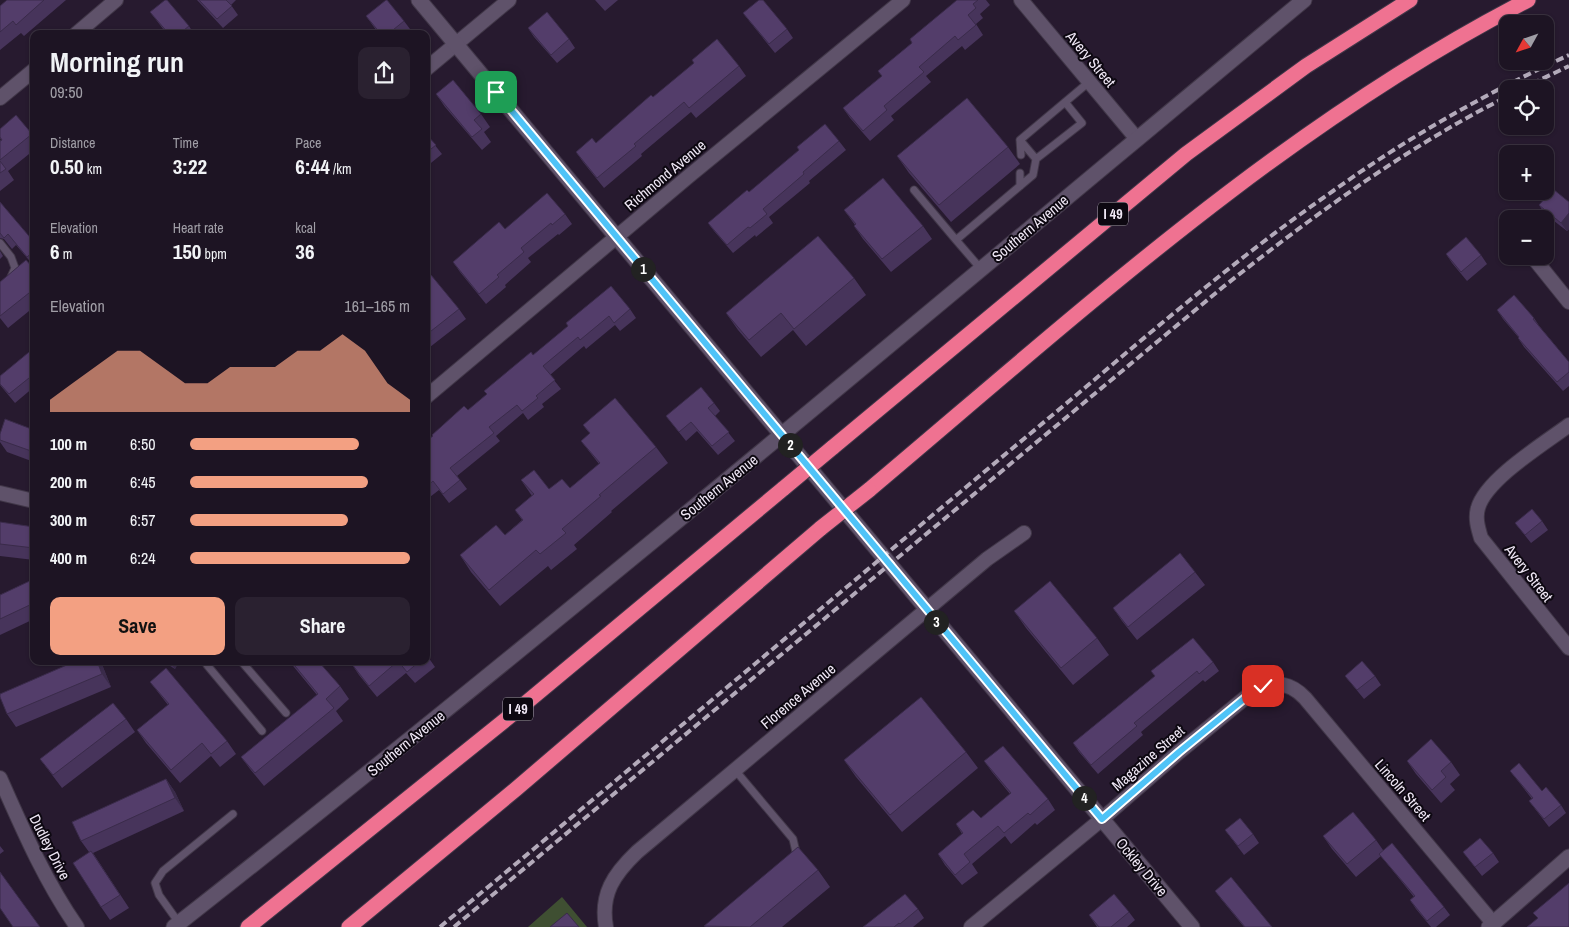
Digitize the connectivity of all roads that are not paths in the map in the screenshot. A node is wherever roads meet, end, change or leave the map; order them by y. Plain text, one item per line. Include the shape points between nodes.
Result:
1 (116, 0) edge
2 (419, 0) edge
3 (509, 0) edge
4 (903, 0) edge
5 (1021, 0) edge
6 (1304, 0) edge
7 (1410, 0) edge
8 (1528, 0) edge
9 (81, 30) edge
10 (456, 44) junction
11 (430, 66) edge
12 (30, 73) edge
13 (1090, 82) junction
14 (0, 98) edge
15 (1065, 102) junction
16 (1136, 139) junction
17 (1020, 140) junction
18 (1020, 155) dead end
19 (1036, 160) junction
20 (1020, 173) dead end
21 (1020, 186) junction
22 (914, 190) edge
23 (616, 236) junction
24 (956, 240) junction
25 (0, 243) edge
26 (1539, 265) edge
27 (981, 269) junction
28 (0, 288) edge
29 (1569, 302) edge
30 (430, 394) edge
31 (1569, 425) edge
32 (782, 436) junction
33 (0, 493) edge
34 (30, 500) edge
35 (1024, 533) dead end
36 (926, 610) junction
37 (1569, 648) edge
38 (208, 665) edge
39 (244, 665) edge
40 (1283, 684) joint
41 (286, 713) dead end
42 (262, 732) dead end
43 (735, 770) junction
44 (0, 778) edge
45 (233, 814) dead end
46 (1102, 819) junction
47 (1569, 857) edge
48 (787, 862) edge
49 (176, 925) edge
50 (1491, 925) edge
51 (77, 927) edge
52 (248, 927) edge
53 (349, 927) edge
54 (606, 927) edge
55 (971, 927) edge
56 (1192, 927) edge

1 - 9 street
2 - 10 street, Ockley Drive
3 - 10 street
4 - 23 street, Richmond Avenue
5 - 13 street, Avery Street
6 - 16 street, Southern Avenue
7 - 52 highway, I 49, bridge via 1306,66 1186,154 515,712
8 - 53 highway, bridge via 1391,78 1177,231
10 - 11 street
10 - 23 street, Ockley Drive
12 - 14 street
13 - 15 lane
13 - 16 street, Avery Street
15 - 17 lane
15 - 19 lane via 1082,123
16 - 27 street, Southern Avenue
17 - 18 lane
17 - 19 lane
19 - 21 lane via 1033,175
20 - 21 lane
21 - 24 lane
22 - 24 lane
23 - 30 street, Richmond Avenue
23 - 32 street, Ockley Drive
24 - 27 lane
25 - 28 lane via 11,256 15,268 10,279
26 - 29 street
27 - 32 street, Southern Avenue
31 - 37 street, Avery Street via 1513,466 1482,498 1477,513 1481,538
32 - 36 street, Ockley Drive
32 - 49 street, Southern Avenue via 452,706
33 - 34 street
35 - 36 street, Florence Avenue
36 - 43 street, Florence Avenue
36 - 46 street, Ockley Drive
38 - 42 lane
39 - 41 lane
40 - 46 street, Magazine Street via 1256,689
40 - 50 street, Lincoln Street via 1294,688 1305,698
43 - 48 lane via 793,839 796,852
43 - 54 street, Florence Avenue via 627,861 613,878 604,907
44 - 51 street, Dudley Drive via 33,853
45 - 49 lane via 163,871 155,883 158,895
46 - 55 street, Magazine Street
46 - 56 street, Ockley Drive
47 - 50 street

